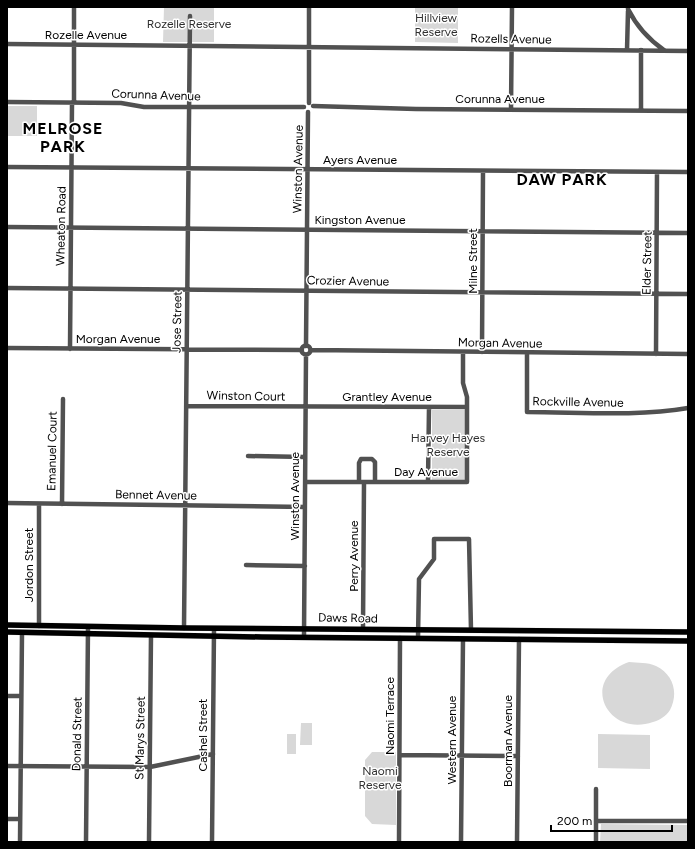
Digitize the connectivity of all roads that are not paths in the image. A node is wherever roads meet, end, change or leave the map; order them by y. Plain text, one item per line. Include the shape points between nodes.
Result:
1 (74, 7) edge
2 (309, 7) edge
3 (512, 7) edge
4 (628, 8) edge
5 (190, 16) dead end
6 (7, 44) edge
7 (75, 45) junction
8 (190, 45) junction
9 (309, 46) junction
10 (512, 48) junction
11 (627, 50) junction
12 (642, 50) junction
13 (664, 50) junction
14 (688, 51) edge
15 (7, 102) edge
16 (73, 103) junction
17 (311, 105) junction
18 (189, 107) junction
19 (304, 107) junction
20 (511, 109) junction
21 (641, 110) junction
22 (688, 111) edge
23 (308, 112) junction
24 (7, 167) edge
25 (72, 167) junction
26 (188, 168) junction
27 (308, 170) junction
28 (483, 171) junction
29 (657, 172) junction
30 (688, 172) edge
31 (7, 227) edge
32 (71, 227) junction
33 (188, 228) junction
34 (307, 229) junction
35 (483, 231) junction
36 (657, 232) junction
37 (688, 232) edge
38 (7, 288) edge
39 (70, 288) junction
40 (187, 289) junction
41 (307, 290) junction
42 (482, 292) junction
43 (656, 293) junction
44 (688, 294) edge
45 (306, 346) junction
46 (7, 348) edge
47 (70, 349) junction
48 (187, 349) junction
49 (302, 350) junction
50 (311, 350) junction
51 (463, 352) junction
52 (482, 352) junction
53 (527, 353) junction
54 (656, 354) junction
55 (688, 354) edge
56 (306, 355) junction
57 (63, 399) dead end
58 (186, 406) junction
59 (306, 407) junction
60 (429, 407) junction
61 (467, 407) junction
62 (688, 408) edge
63 (248, 456) dead end
64 (305, 457) junction
65 (305, 482) junction
66 (361, 482) junction
67 (375, 482) junction
68 (428, 482) junction
69 (7, 503) edge
70 (39, 504) junction
71 (62, 504) junction
72 (186, 506) junction
73 (305, 507) junction
74 (246, 565) dead end
75 (304, 566) junction
76 (7, 625) edge
77 (39, 626) junction
78 (88, 627) junction
79 (184, 628) junction
80 (214, 629) junction
81 (304, 629) junction
82 (364, 629) junction
83 (419, 630) junction
84 (471, 630) junction
85 (505, 630) junction
86 (530, 631) junction
87 (592, 631) junction
88 (600, 631) junction
89 (7, 632) edge
90 (637, 632) junction
91 (688, 632) edge
92 (22, 633) junction
93 (88, 634) junction
94 (151, 635) junction
95 (214, 636) junction
96 (304, 637) junction
97 (400, 638) junction
98 (418, 638) junction
99 (462, 639) junction
100 (519, 639) junction
101 (597, 639) junction
102 (627, 640) junction
103 (668, 640) junction
104 (688, 641) edge
105 (7, 696) edge
106 (21, 696) junction
107 (213, 754) junction
108 (400, 755) junction
109 (461, 756) junction
110 (518, 756) junction
111 (7, 766) edge
112 (21, 766) junction
113 (87, 767) junction
114 (150, 767) junction
115 (596, 789) dead end
116 (7, 819) edge
117 (20, 819) junction
118 (596, 821) junction
119 (688, 821) edge
120 (20, 842) edge
121 (86, 842) edge
122 (149, 842) edge
123 (212, 842) edge
124 (399, 842) edge
125 (461, 842) edge
126 (517, 842) edge
127 (596, 842) edge

1 - 7 street, Wheaton Road
2 - 9 street
3 - 10 street
4 - 11 street
4 - 13 street via 641,31
5 - 8 street, Jose Street
6 - 7 street, Rozelle Avenue
7 - 8 street, Rozelle Avenue
7 - 16 street, Wheaton Road
8 - 9 street, Rozelle Avenue
8 - 18 street, Jose Street
9 - 10 street, Rozells Avenue
9 - 17 street
10 - 11 street, Rozells Avenue
10 - 20 street
11 - 12 street, Rozells Avenue
12 - 13 street, Rozells Avenue
12 - 21 street
13 - 14 street, Rozells Avenue
15 - 16 street, Corunna Avenue
16 - 18 street, Corunna Avenue
16 - 25 street, Wheaton Road
17 - 19 street via 305,104
17 - 20 street, Corunna Avenue
17 - 23 street via 312,110
18 - 19 street, Corunna Avenue
18 - 26 street, Jose Street
19 - 23 street
20 - 21 street, Corunna Avenue
21 - 22 street, Corunna Avenue
23 - 27 street, Winston Avenue
24 - 25 street, Ayers Avenue
25 - 26 street, Ayers Avenue
25 - 32 street, Wheaton Road
26 - 27 street, Ayers Avenue
26 - 33 street, Jose Street
27 - 28 street, Ayers Avenue
27 - 34 street, Winston Avenue
28 - 29 street, Ayers Avenue
28 - 35 street, Milne Street
29 - 30 street, Ayers Avenue
29 - 36 street, Elder Street
31 - 32 street, Kingston Avenue
32 - 33 street, Kingston Avenue
32 - 39 street, Wheaton Road
33 - 34 street, Kingston Avenue
33 - 40 street, Jose Street
34 - 35 street, Kingston Avenue
34 - 41 street, Winston Avenue
35 - 36 street, Kingston Avenue
35 - 42 street, Milne Street
36 - 37 street, Kingston Avenue
36 - 43 street, Elder Street
38 - 39 street, Crozier Avenue
39 - 40 street, Crozier Avenue
39 - 47 street, Wheaton Road
40 - 41 street, Crozier Avenue
40 - 48 street, Jose Street
41 - 42 street, Crozier Avenue
41 - 45 street, Winston Avenue
42 - 43 street, Crozier Avenue
42 - 52 street, Milne Street
43 - 44 street, Crozier Avenue
43 - 54 street, Elder Street
45 - 49 street
45 - 50 street
46 - 47 street, Morgan Avenue
47 - 48 street, Morgan Avenue
48 - 49 street, Morgan Avenue
48 - 58 street, Jose Street
49 - 56 street
50 - 51 street, Morgan Avenue
50 - 56 street
51 - 52 street, Morgan Avenue
51 - 61 street, Day Avenue via 463,383
52 - 53 street, Morgan Avenue
53 - 54 street, Morgan Avenue
53 - 62 street, Rockville Avenue via 526,412 644,413
54 - 55 street, Morgan Avenue
56 - 59 street, Winston Avenue
57 - 71 street, Emanuel Court
58 - 59 street, Winston Court
58 - 72 street, Jose Street
59 - 60 street, Grantley Avenue
59 - 64 street, Winston Avenue
60 - 61 street, Grantley Avenue
60 - 68 street
61 - 68 street, Day Avenue via 467,482
63 - 64 street
64 - 65 street, Winston Avenue
65 - 66 street, Day Avenue
65 - 73 street, Winston Avenue
66 - 67 street, Day Avenue
66 - 67 street via 361,459 372,459 375,462
66 - 82 street, Perry Avenue
67 - 68 street, Day Avenue
69 - 70 street, Bennet Avenue
70 - 71 street, Bennet Avenue
70 - 77 street, Jordon Street
71 - 72 street, Bennet Avenue
72 - 73 street, Bennet Avenue
72 - 79 street, Jose Street
73 - 75 street, Winston Avenue
74 - 75 street
75 - 81 street, Winston Avenue
76 - 77 main road, Daws Road
77 - 78 main road, Daws Road
78 - 79 main road, Daws Road
78 - 93 street, Donald Street
79 - 80 main road, Daws Road
80 - 81 main road, Daws Road
80 - 95 street, Cashel Street
81 - 82 main road, Daws Road
81 - 96 street, Winston Avenue
82 - 83 main road, Daws Road
83 - 84 main road, Daws Road
83 - 84 street via 419,579 434,559 434,539 469,539
83 - 98 street
84 - 85 main road, Daws Road
85 - 86 main road, Daws Road
85 - 100 main road
86 - 87 main road, Daws Road
86 - 100 main road
87 - 88 main road, Daws Road
87 - 101 main road
88 - 90 main road, Daws Road
88 - 101 main road
89 - 92 main road, Daws Road
90 - 91 main road, Daws Road
90 - 102 main road
90 - 103 main road via 639,637
92 - 93 main road, Daws Road
92 - 106 street
93 - 94 main road, Daws Road
93 - 113 street, Donald Street
94 - 95 main road, Daws Road
94 - 114 street, St Marys Street
95 - 96 main road, Daws Road
95 - 107 street, Cashel Street
96 - 97 main road, Daws Road
97 - 98 main road, Daws Road
97 - 108 street, Naomi Terrace
98 - 99 main road, Daws Road
99 - 100 main road, Daws Road
99 - 109 street, Western Avenue
100 - 101 main road, Daws Road
100 - 110 street, Boorman Avenue
101 - 102 main road, Daws Road
102 - 103 main road, Daws Road
103 - 104 main road, Daws Road
105 - 106 street
106 - 112 street
107 - 114 street
107 - 123 street, Cashel Street
108 - 109 street
108 - 124 street, Naomi Terrace
109 - 110 street
109 - 125 street, Western Avenue
110 - 126 street, Boorman Avenue
111 - 112 street
112 - 113 street
112 - 117 street
113 - 114 street
113 - 121 street, Donald Street
114 - 122 street, St Marys Street
115 - 118 street
116 - 117 street
117 - 120 street
118 - 119 street
118 - 127 street

